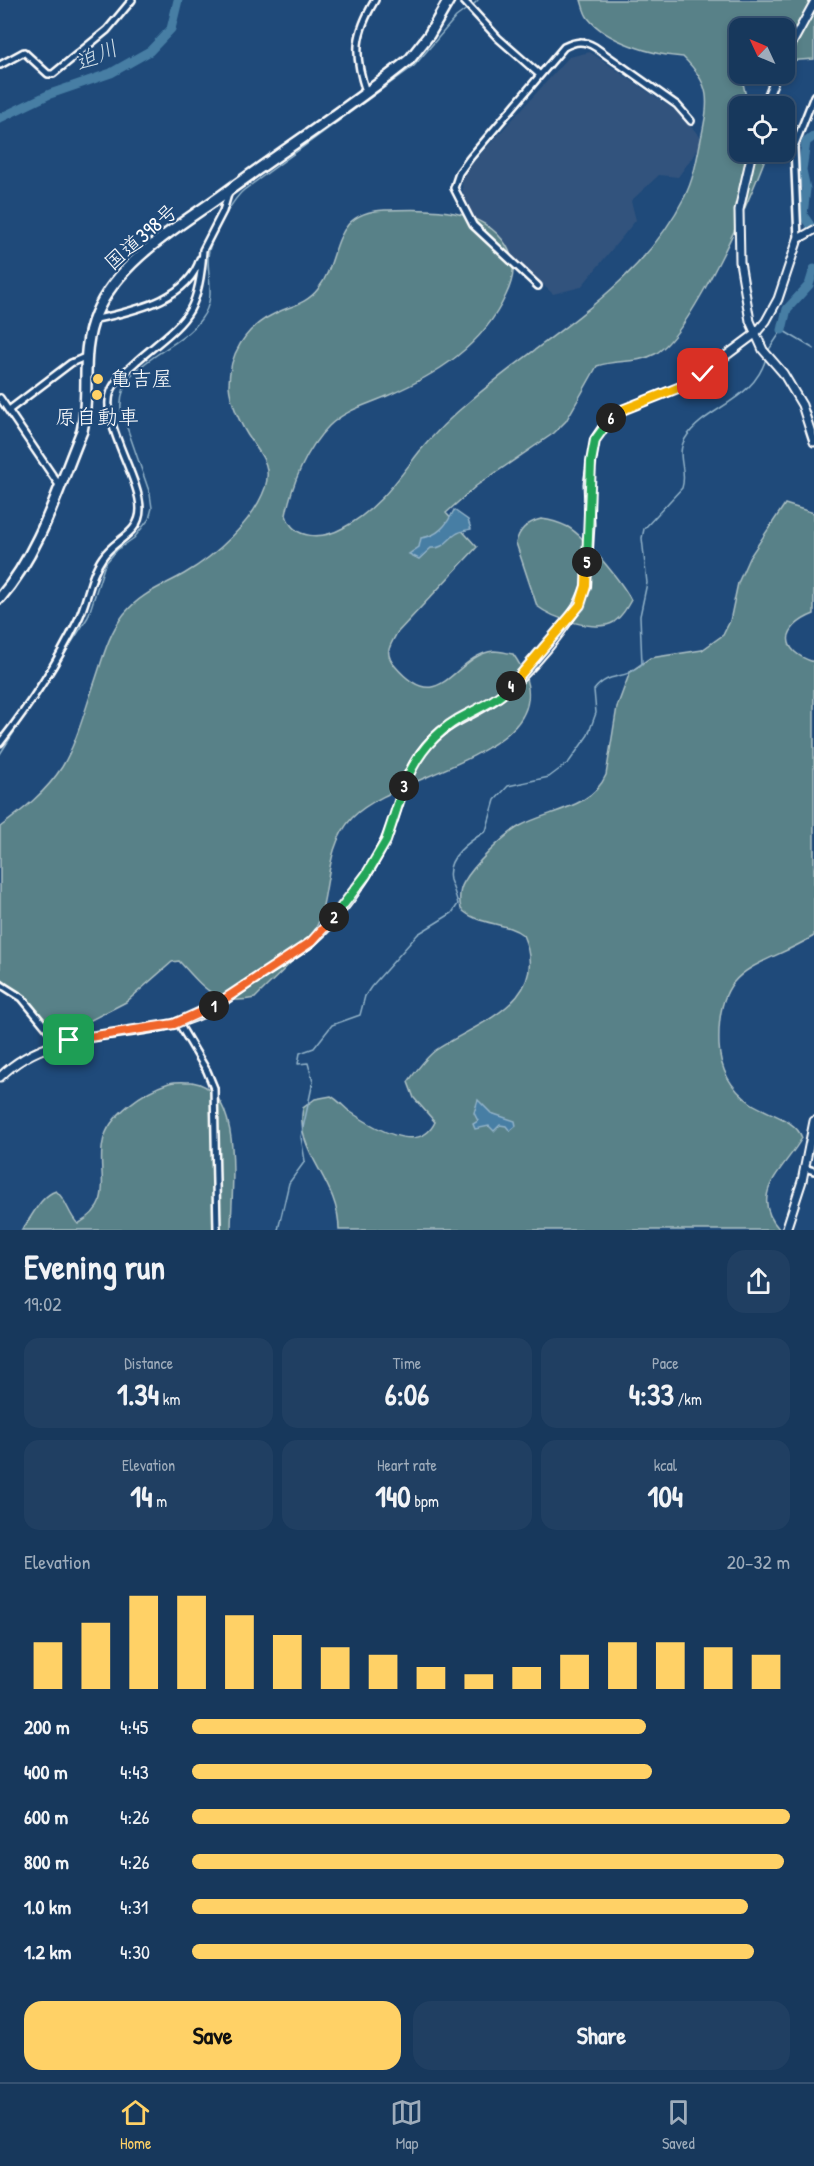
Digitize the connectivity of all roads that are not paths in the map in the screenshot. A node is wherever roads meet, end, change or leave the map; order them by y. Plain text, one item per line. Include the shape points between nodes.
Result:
1 (132, 0) edge
2 (375, 0) edge
3 (449, 0) edge
4 (814, 3) edge
5 (468, 5) edge
6 (795, 38) edge
7 (0, 64) edge
8 (540, 75) junction
9 (366, 92) junction
10 (814, 96) edge
11 (691, 121) dead end
12 (750, 162) edge
13 (230, 189) junction
14 (814, 230) edge
15 (798, 239) junction
16 (203, 250) junction
17 (538, 286) dead end
18 (93, 320) junction
19 (754, 334) junction
20 (85, 357) junction
21 (0, 398) edge
22 (9, 410) junction
23 (814, 442) edge
24 (59, 485) junction
25 (0, 598) edge
26 (0, 743) edge
27 (0, 984) edge
28 (178, 1022) junction
29 (59, 1043) junction
30 (0, 1077) edge
31 (814, 1121) edge
32 (805, 1168) junction
33 (814, 1171) edge
34 (217, 1230) edge
35 (786, 1230) edge

1 - 7 street via 106,30 54,74 48,74 24,52
2 - 9 street via 358,34
3 - 9 highway, 国道398号 via 410,59
4 - 6 street
5 - 8 street
8 - 11 street via 564,47 586,42 677,105
8 - 17 street via 470,158 454,188 472,225
9 - 13 highway, 国道398号
10 - 15 street via 794,147
12 - 19 street via 739,221 740,262
13 - 16 street
13 - 18 highway, 国道398号 via 136,261 109,290
14 - 15 street
15 - 19 street via 778,299
16 - 18 street via 191,277 158,301
16 - 26 street via 188,317 131,366 110,393 111,418 139,501 136,526 102,557 77,623
18 - 20 highway, 国道398号
19 - 23 street via 802,405
19 - 28 street via 688,384 617,412 604,424 595,440 591,462 586,586 580,605 507,690 445,727 426,746 412,766 386,841 340,910 311,942 204,1013
20 - 22 street via 71,363
20 - 24 highway, 国道398号 via 86,415
21 - 22 street
22 - 24 street
24 - 25 highway, 国道398号 via 22,568
27 - 29 street via 22,998
28 - 29 street
28 - 34 street via 214,1088
29 - 30 street via 16,1061
31 - 32 street
32 - 33 street
32 - 35 street

